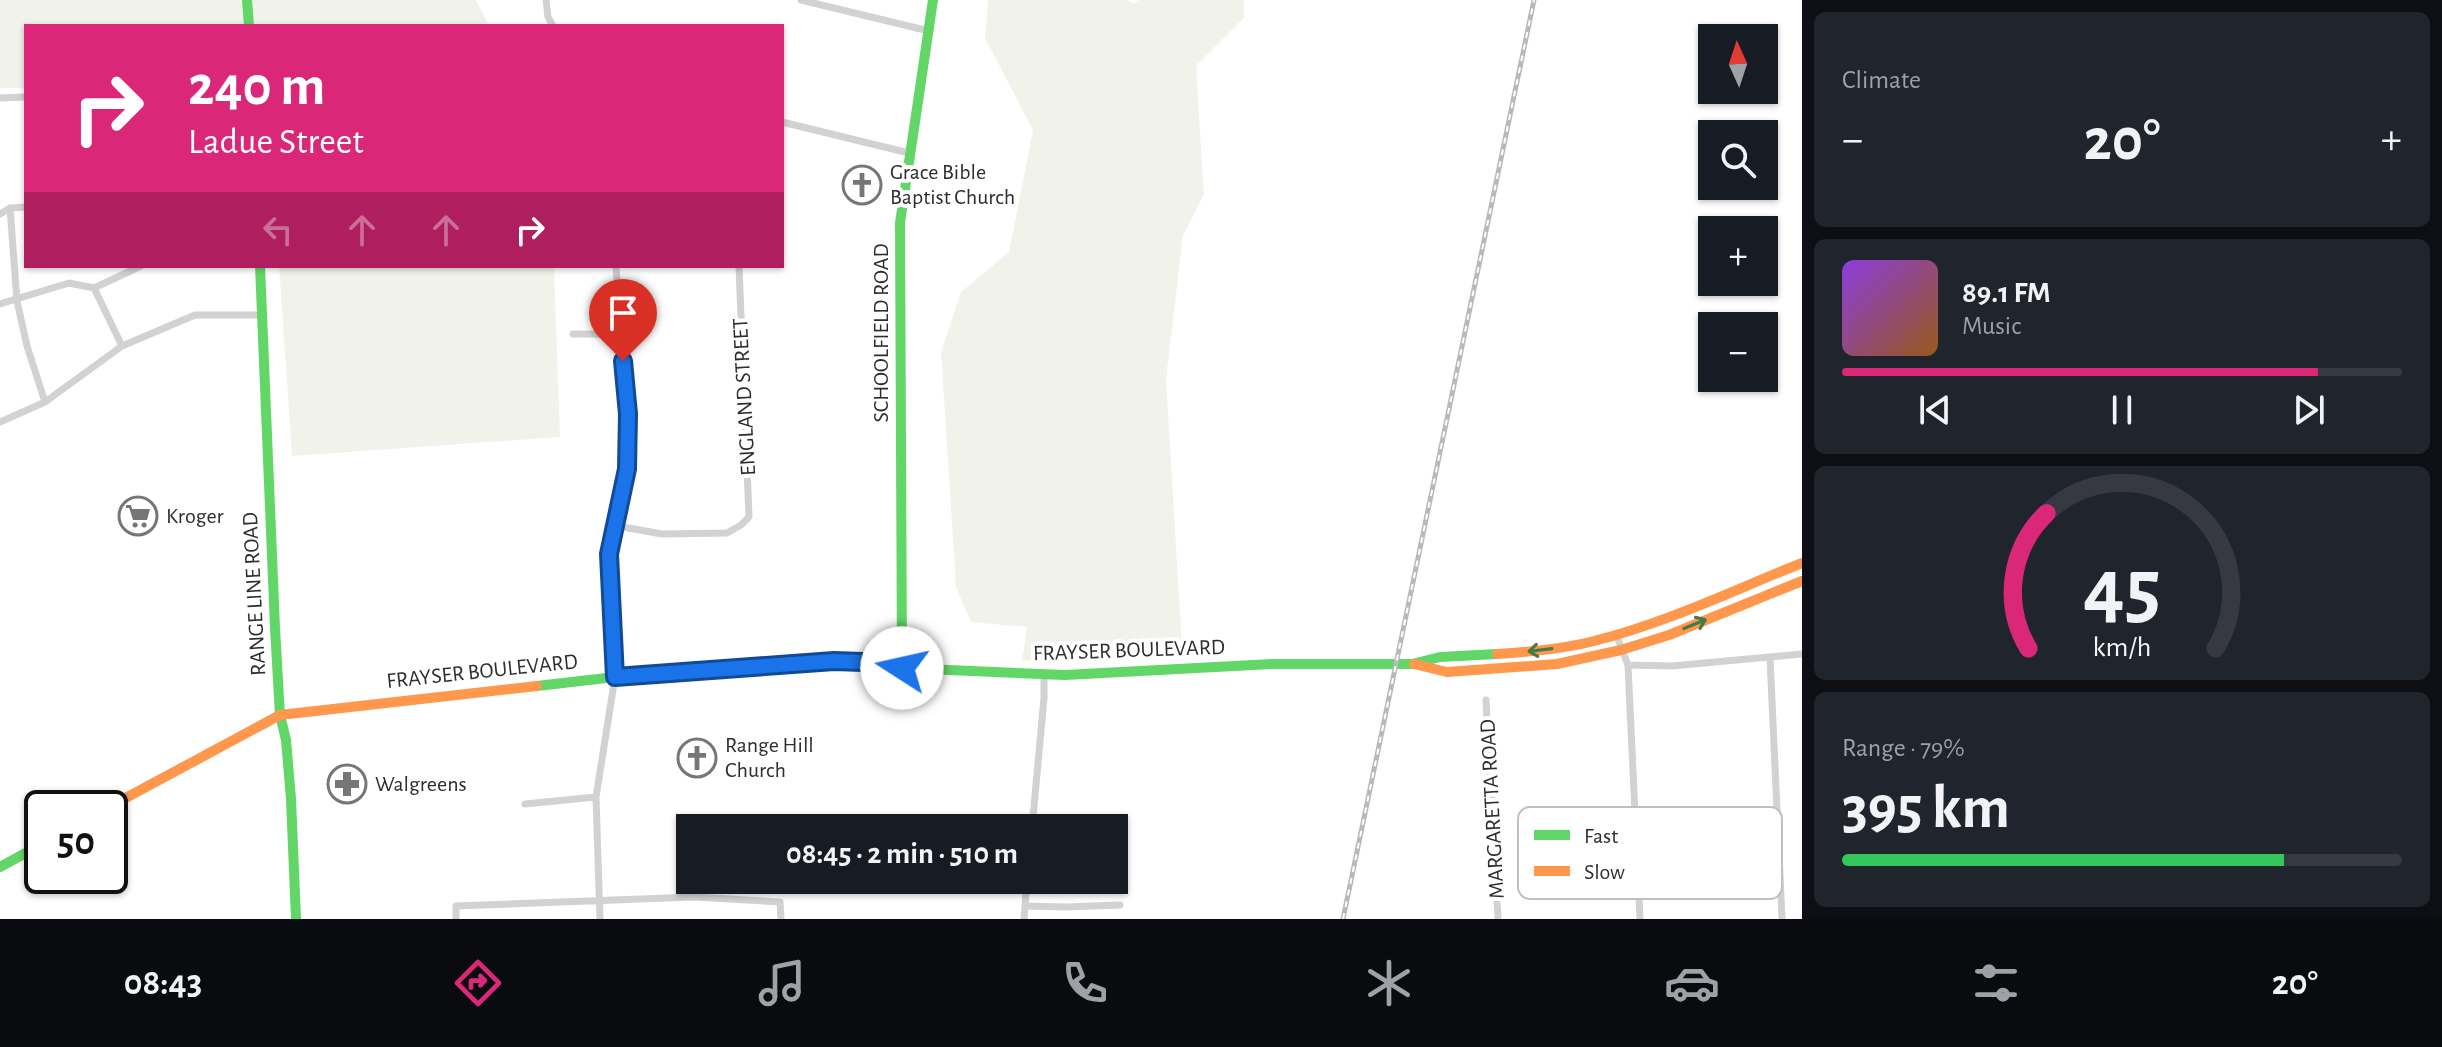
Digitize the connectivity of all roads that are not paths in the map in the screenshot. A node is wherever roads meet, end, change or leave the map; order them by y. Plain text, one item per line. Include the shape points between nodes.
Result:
1 (247, 0) edge
2 (546, 0) edge
3 (801, 0) edge
4 (933, 0) edge
5 (249, 24) edge
6 (552, 24) edge
7 (929, 31) junction
8 (24, 97) edge
9 (0, 98) edge
10 (784, 122) edge
11 (909, 153) junction
12 (24, 207) edge
13 (10, 208) junction
14 (0, 214) edge
15 (137, 268) edge
16 (260, 268) edge
17 (616, 268) edge
18 (739, 268) edge
19 (94, 288) junction
20 (17, 301) junction
21 (0, 304) edge
22 (261, 315) junction
23 (573, 334) dead end
24 (620, 334) junction
25 (122, 346) junction
26 (45, 402) junction
27 (0, 422) edge
28 (617, 526) junction
29 (1802, 563) edge
30 (1802, 581) edge
31 (1616, 634) junction
32 (1621, 650) junction
33 (1802, 654) edge
34 (1770, 658) junction
35 (1412, 664) junction
36 (1628, 665) junction
37 (902, 668) junction
38 (1044, 675) junction
39 (615, 677) junction
40 (1486, 700) dead end
41 (280, 715) junction
42 (128, 797) edge
43 (596, 797) junction
44 (525, 804) dead end
45 (1635, 807) edge
46 (1777, 807) edge
47 (1033, 814) edge
48 (24, 854) edge
49 (0, 867) edge
50 (1026, 894) edge
51 (1639, 899) edge
52 (1781, 899) edge
53 (600, 900) junction
54 (1120, 905) dead end
55 (1025, 906) junction
56 (296, 919) edge
57 (456, 919) edge
58 (600, 919) edge
59 (781, 919) edge
60 (1024, 919) edge
61 (1498, 919) edge
62 (1640, 919) edge
63 (1782, 919) edge

1 - 5 main road
2 - 6 street
3 - 7 street
4 - 7 main road, SCHOOLFIELD ROAD
7 - 11 main road, SCHOOLFIELD ROAD
8 - 9 street
10 - 11 street
11 - 37 main road, SCHOOLFIELD ROAD via 900,223
12 - 13 street
13 - 14 street
13 - 20 street
15 - 19 street
16 - 22 main road, RANGE LINE ROAD
17 - 24 street
18 - 28 street, ENGLAND STREET via 749,517 727,533 662,534
19 - 20 street via 69,283
19 - 25 street
20 - 21 street
20 - 26 street
22 - 25 street via 195,315
22 - 41 main road, RANGE LINE ROAD
23 - 24 street
24 - 28 street via 628,414 627,469
25 - 26 street
26 - 27 street
28 - 39 street via 609,554
29 - 31 main road
32 -> 30 main road
31 - 32 street
31 -> 35 main road via 1564,647
32 - 35 main road via 1485,671 1447,672
32 - 36 street
33 - 34 street
34 - 36 street
34 - 46 street
35 - 38 main road, FRAYSER BOULEVARD via 1272,664
36 - 45 street
37 - 38 main road, FRAYSER BOULEVARD
37 - 39 main road, FRAYSER BOULEVARD via 834,661
38 - 47 street
39 - 41 main road, FRAYSER BOULEVARD
39 - 43 street
40 - 61 street, MARGARETTA ROAD
41 - 42 main road, FRAYSER BOULEVARD
41 - 56 main road, RANGE LINE ROAD via 291,799
43 - 44 street
43 - 53 street
48 - 49 main road
50 - 55 street
51 - 62 street
52 - 63 street
53 - 57 street via 456,906
53 - 58 street
53 - 59 street via 694,897 780,902
54 - 55 street
55 - 60 street

